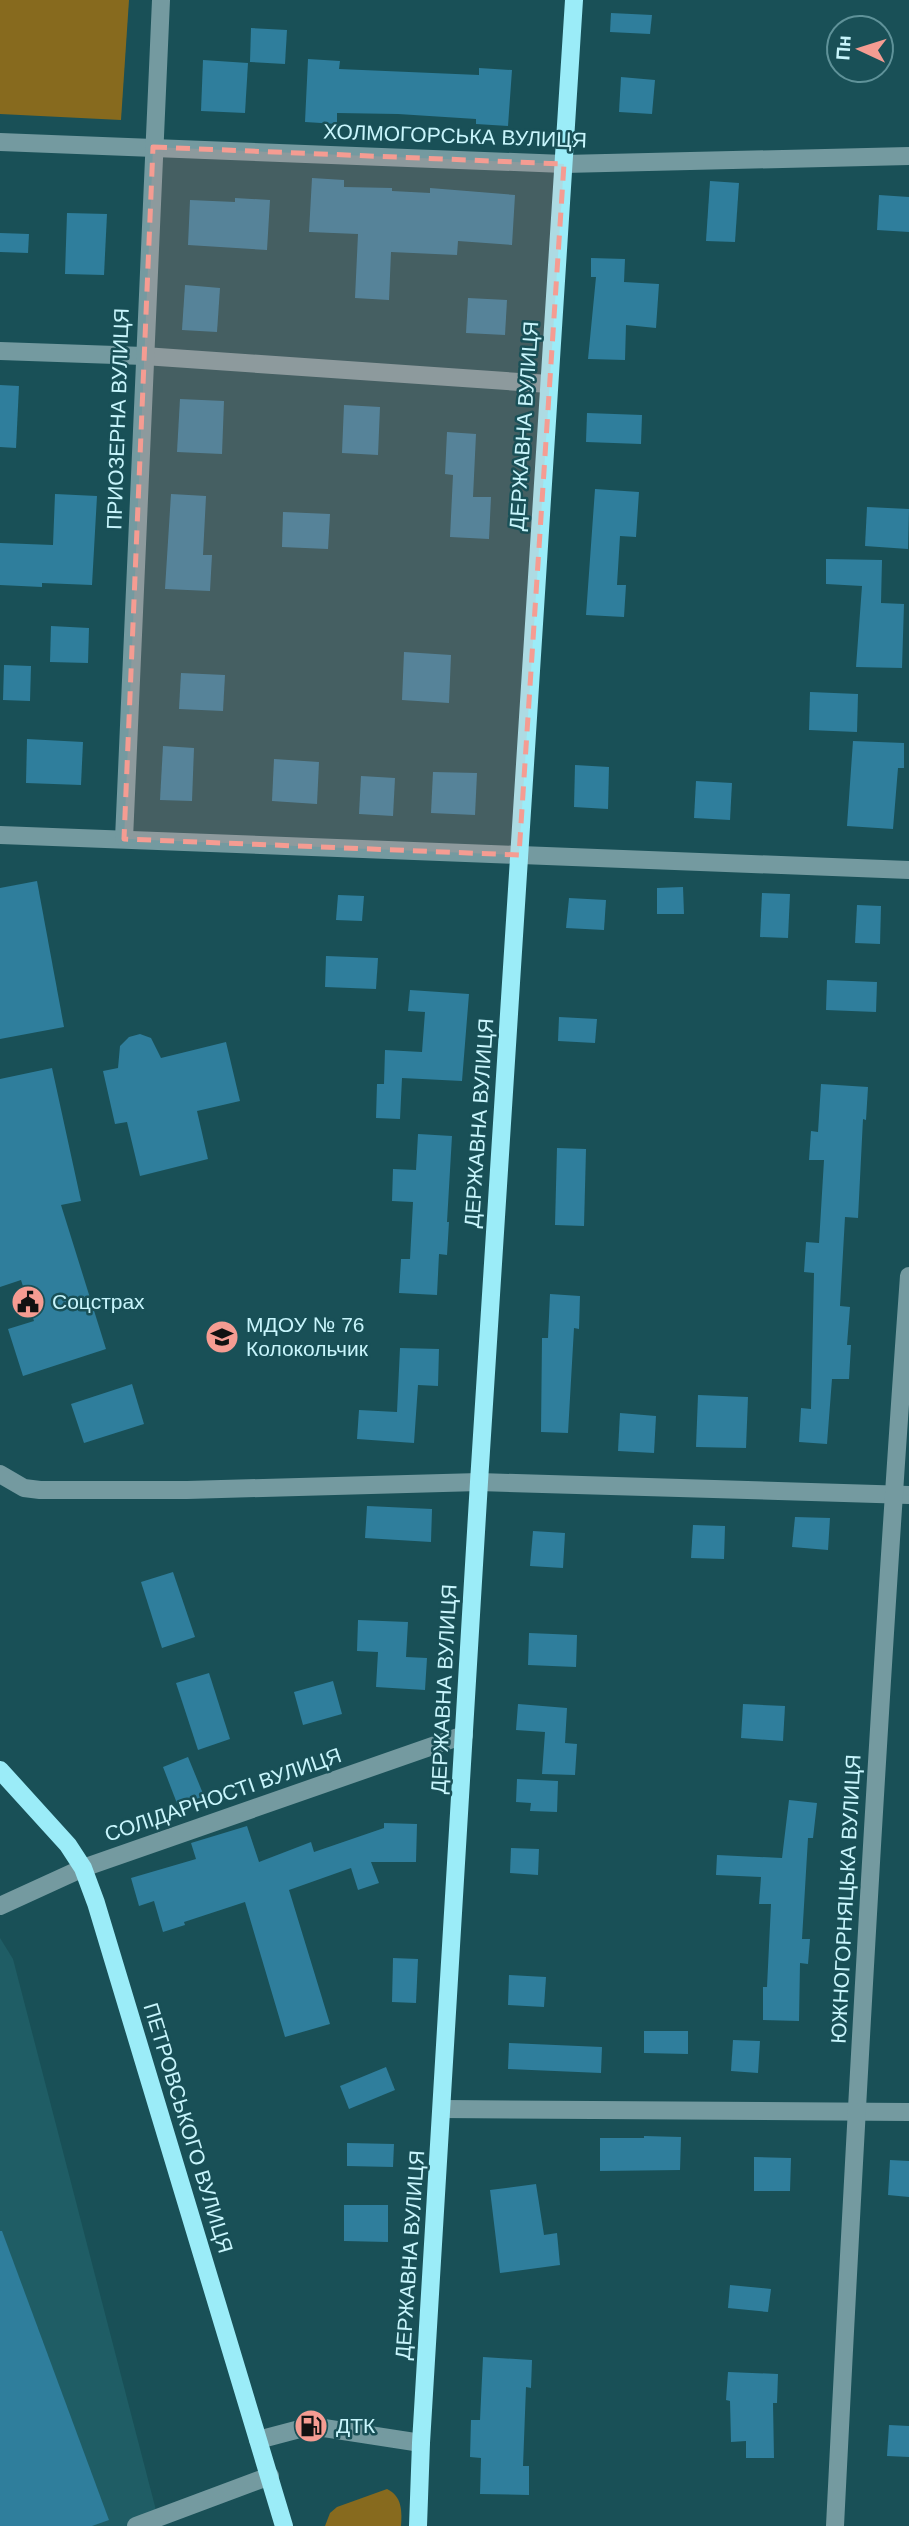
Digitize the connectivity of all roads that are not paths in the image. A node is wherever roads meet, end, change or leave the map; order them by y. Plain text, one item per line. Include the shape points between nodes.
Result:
1 (160, 0) edge
2 (575, 0) edge
3 (0, 142) edge
4 (153, 148) junction
5 (909, 156) edge
6 (564, 164) junction
7 (0, 351) edge
8 (144, 356) junction
9 (549, 384) junction
10 (0, 835) edge
11 (124, 839) junction
12 (519, 855) junction
13 (909, 870) edge
14 (909, 1276) edge
15 (0, 1474) edge
16 (479, 1482) junction
17 (901, 1495) edge
18 (464, 1735) junction
19 (0, 1770) edge
20 (83, 1868) junction
21 (0, 1906) edge
22 (442, 2109) junction
23 (856, 2110) junction
24 (909, 2112) edge
25 (258, 2440) junction
26 (421, 2442) junction
27 (270, 2476) junction
28 (136, 2526) edge
29 (284, 2526) edge
30 (418, 2526) edge
31 (835, 2526) edge

1 - 4 street, ПРИОЗЕРНА ВУЛИЦЯ
2 - 6 main road, ДЕРЖАВНА ВУЛИЦЯ
3 - 4 street, ХОЛМОГОРСЬКА ВУЛИЦЯ
4 - 6 street, ХОЛМОГОРСЬКА ВУЛИЦЯ
4 - 8 street, ПРИОЗЕРНА ВУЛИЦЯ
5 - 6 street, ХОЛМОГОРСЬКА ВУЛИЦЯ
6 - 9 main road, ДЕРЖАВНА ВУЛИЦЯ
7 - 8 street
8 - 9 street
8 - 11 street, ПРИОЗЕРНА ВУЛИЦЯ
9 - 12 main road, ДЕРЖАВНА ВУЛИЦЯ
10 - 11 street
11 - 12 street
12 - 13 street
12 - 16 main road, ДЕРЖАВНА ВУЛИЦЯ
14 - 17 street, ЮЖНОГОРНЯЦЬКА ВУЛИЦЯ
15 - 16 street via 24,1488 40,1490
16 - 17 street
16 - 18 main road, ДЕРЖАВНА ВУЛИЦЯ
17 - 23 street, ЮЖНОГОРНЯЦЬКА ВУЛИЦЯ
18 - 20 street, СОЛІДАРНОСТІ ВУЛИЦЯ
18 - 22 main road, ДЕРЖАВНА ВУЛИЦЯ
19 - 20 main road, ПЕТРОВСЬКОГО ВУЛИЦЯ
20 - 21 street, СОЛІДАРНОСТІ ВУЛИЦЯ
20 - 25 main road, ПЕТРОВСЬКОГО ВУЛИЦЯ
22 - 23 street
22 - 26 main road, ДЕРЖАВНА ВУЛИЦЯ
23 - 24 street
23 - 31 street, ЮЖНОГОРНЯЦЬКА ВУЛИЦЯ
25 - 26 street via 311,2426
25 - 27 main road, ПЕТРОВСЬКОГО ВУЛИЦЯ
26 - 30 main road, ДЕРЖАВНА ВУЛИЦЯ
27 - 28 street
27 - 29 main road, ПЕТРОВСЬКОГО ВУЛИЦЯ

